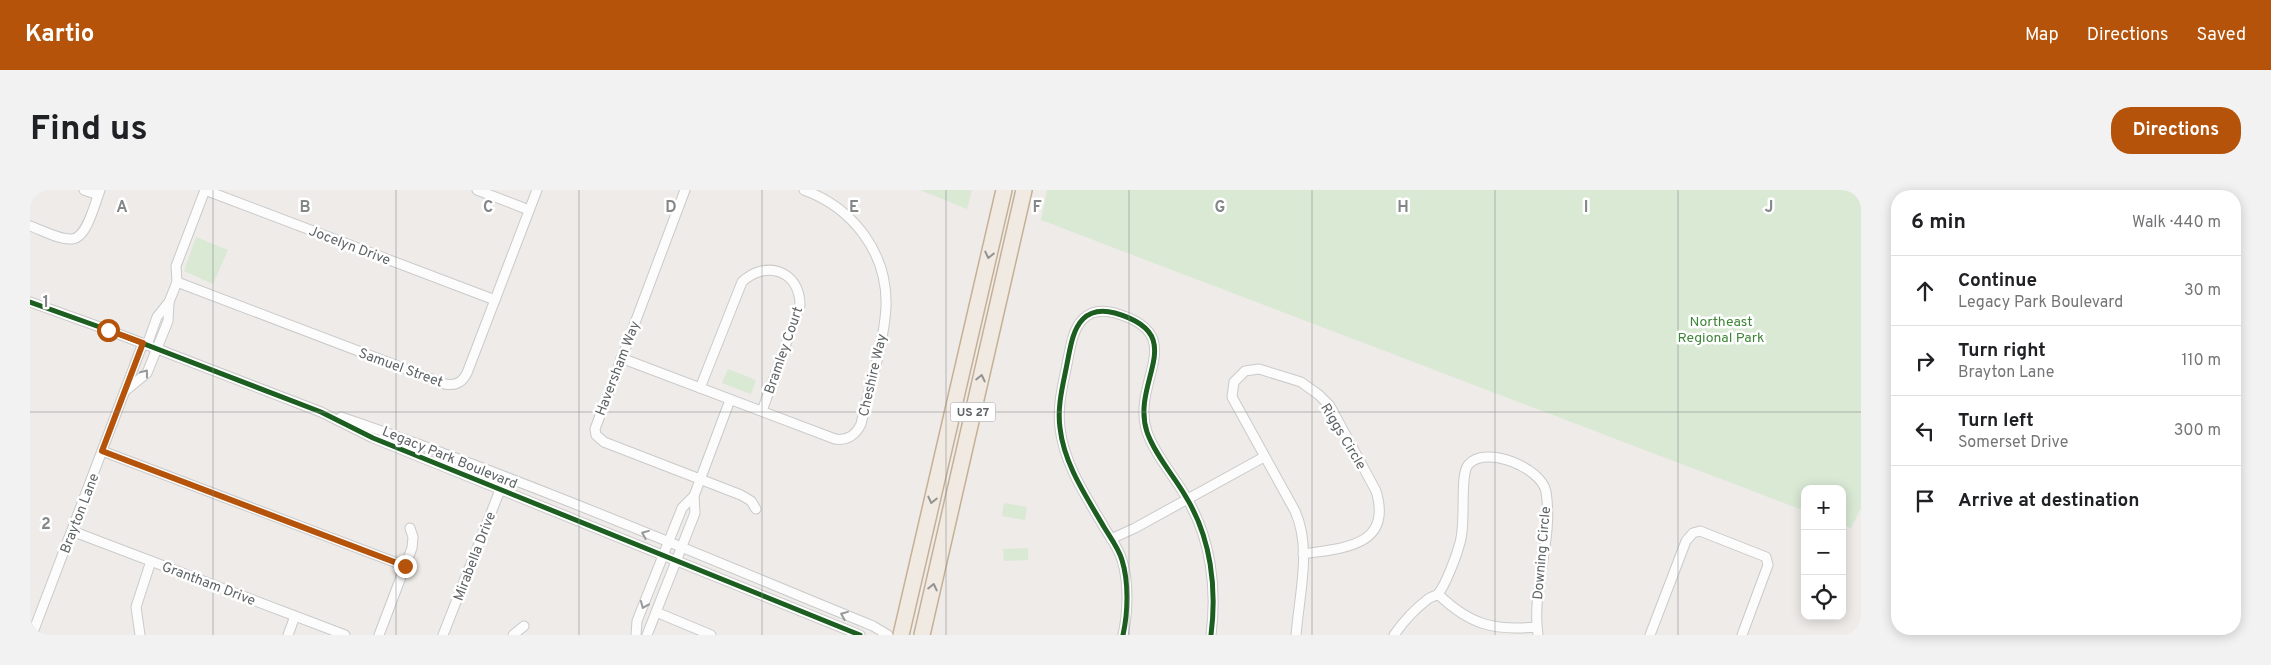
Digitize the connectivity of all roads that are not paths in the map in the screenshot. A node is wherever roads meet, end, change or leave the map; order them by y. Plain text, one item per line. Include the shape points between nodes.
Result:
1 (84, 190) edge
2 (205, 190) edge
3 (477, 190) edge
4 (537, 190) edge
5 (685, 190) edge
6 (804, 190) edge
7 (1004, 190) edge
8 (1011, 190) edge
9 (1024, 190) edge
10 (99, 193) edge
11 (529, 210) junction
12 (30, 226) edge
13 (1013, 240) junction
14 (177, 282) junction
15 (495, 300) junction
16 (30, 302) edge
17 (169, 302) junction
18 (145, 344) junction
19 (157, 349) junction
20 (621, 358) junction
21 (700, 388) junction
22 (125, 391) junction
23 (730, 400) junction
24 (321, 412) junction
25 (762, 412) junction
26 (102, 451) junction
27 (1264, 457) junction
28 (505, 477) junction
29 (701, 480) junction
30 (500, 489) junction
31 (694, 496) junction
32 (1188, 499) junction
33 (756, 509) dead end
34 (410, 528) dead end
35 (72, 530) junction
36 (1112, 539) junction
37 (668, 543) junction
38 (682, 548) junction
39 (1303, 554) junction
40 (664, 555) junction
41 (677, 560) junction
42 (151, 561) junction
43 (405, 566) junction
44 (1438, 594) junction
45 (656, 612) junction
46 (295, 616) junction
47 (524, 626) dead end
48 (688, 631) edge
49 (1538, 631) edge
50 (32, 635) edge
51 (140, 635) edge
52 (288, 635) edge
53 (345, 635) edge
54 (379, 635) edge
55 (443, 635) edge
56 (513, 635) edge
57 (636, 635) edge
58 (647, 635) edge
59 (711, 635) edge
60 (860, 635) edge
61 (888, 635) edge
62 (901, 635) edge
63 (922, 635) edge
64 (1123, 635) edge
65 (1211, 635) edge
66 (1296, 635) edge
67 (1394, 635) edge
68 (1650, 635) edge
69 (1742, 635) edge

1 - 10 street
2 - 14 street via 176,266
2 - 15 street, Jocelyn Drive
3 - 11 street
4 - 11 street, Samuel Street
5 - 20 street, Haversham Way
6 - 25 street, Cheshire Way via 843,211 871,246 885,288 883,326 861,424 851,437 834,439
7 -> 62 highway, US 27
8 - 13 highway via 1006,227 1007,235
9 - 13 highway, US 27
10 - 12 street via 85,231 77,238 68,239
11 - 15 street, Samuel Street
63 -> 13 highway, US 27
14 - 15 street, Samuel Street via 449,385 458,384 465,378
14 - 17 street
16 - 18 street, Legacy Park Boulevard
17 - 18 street, Brayton Lane
17 - 19 street via 168,321
18 - 19 street, Legacy Park Boulevard
18 - 22 street, Brayton Lane
22 -> 19 street via 145,376
19 - 24 street, Legacy Park Boulevard
20 - 21 street, Cheshire Way
20 - 29 street, Haversham Way via 596,423 596,435 604,442
21 - 23 street, Cheshire Way
21 - 25 street, Bramley Court via 742,282 762,270 776,271 795,284 799,290 800,305
22 - 26 street, Brayton Lane
23 - 25 street, Cheshire Way
23 - 29 street
24 - 28 street, Legacy Park Boulevard
24 - 30 street, Legacy Park Boulevard via 372,438
26 - 35 street, Brayton Lane
26 - 43 street
27 - 32 street
27 - 39 street, Riggs Circle via 1298,518
27 - 39 street, Riggs Circle via 1232,397 1234,382 1245,372 1260,369 1300,382 1319,394 1330,406 1376,491 1380,516 1372,533 1362,542 1350,547
28 - 30 street, Mirabella Drive
37 -> 28 street, Legacy Park Boulevard
29 - 31 street
29 - 33 street, Haversham Way via 741,495
30 - 40 street, Legacy Park Boulevard
30 - 55 street, Mirabella Drive
31 - 37 street via 682,508
31 - 38 street via 695,513
32 - 36 street
32 - 36 street via 1146,427 1144,402 1155,350 1152,335 1147,328 1107,311 1088,315 1076,330 1059,413 1064,447 1083,490
32 - 65 street via 1204,537 1211,567 1214,610
34 - 43 street via 413,542
35 - 42 street, Grantham Drive
35 - 50 street, Brayton Lane
36 - 64 street via 1122,560 1125,585
37 - 38 street, Legacy Park Boulevard
37 - 40 street
38 - 41 street
61 -> 38 street, Legacy Park Boulevard
39 - 66 street, Riggs Circle
40 - 41 street, Legacy Park Boulevard
40 -> 57 street via 637,621
41 - 45 street
41 - 60 street, Legacy Park Boulevard
42 - 46 street, Grantham Drive
42 - 51 street via 136,606
43 - 54 street
44 - 49 street via 1458,612 1481,624
44 - 49 street, Downing Circle via 1461,540 1464,471 1477,458 1498,458 1532,472 1546,490 1544,554 1536,608
44 - 67 street, Downing Circle via 1416,610
45 - 48 street
45 - 58 street
46 - 52 street
46 - 53 street, Grantham Drive
47 - 56 street
48 - 59 street
68 - 69 street via 1686,541 1700,531 1766,557 1768,565

